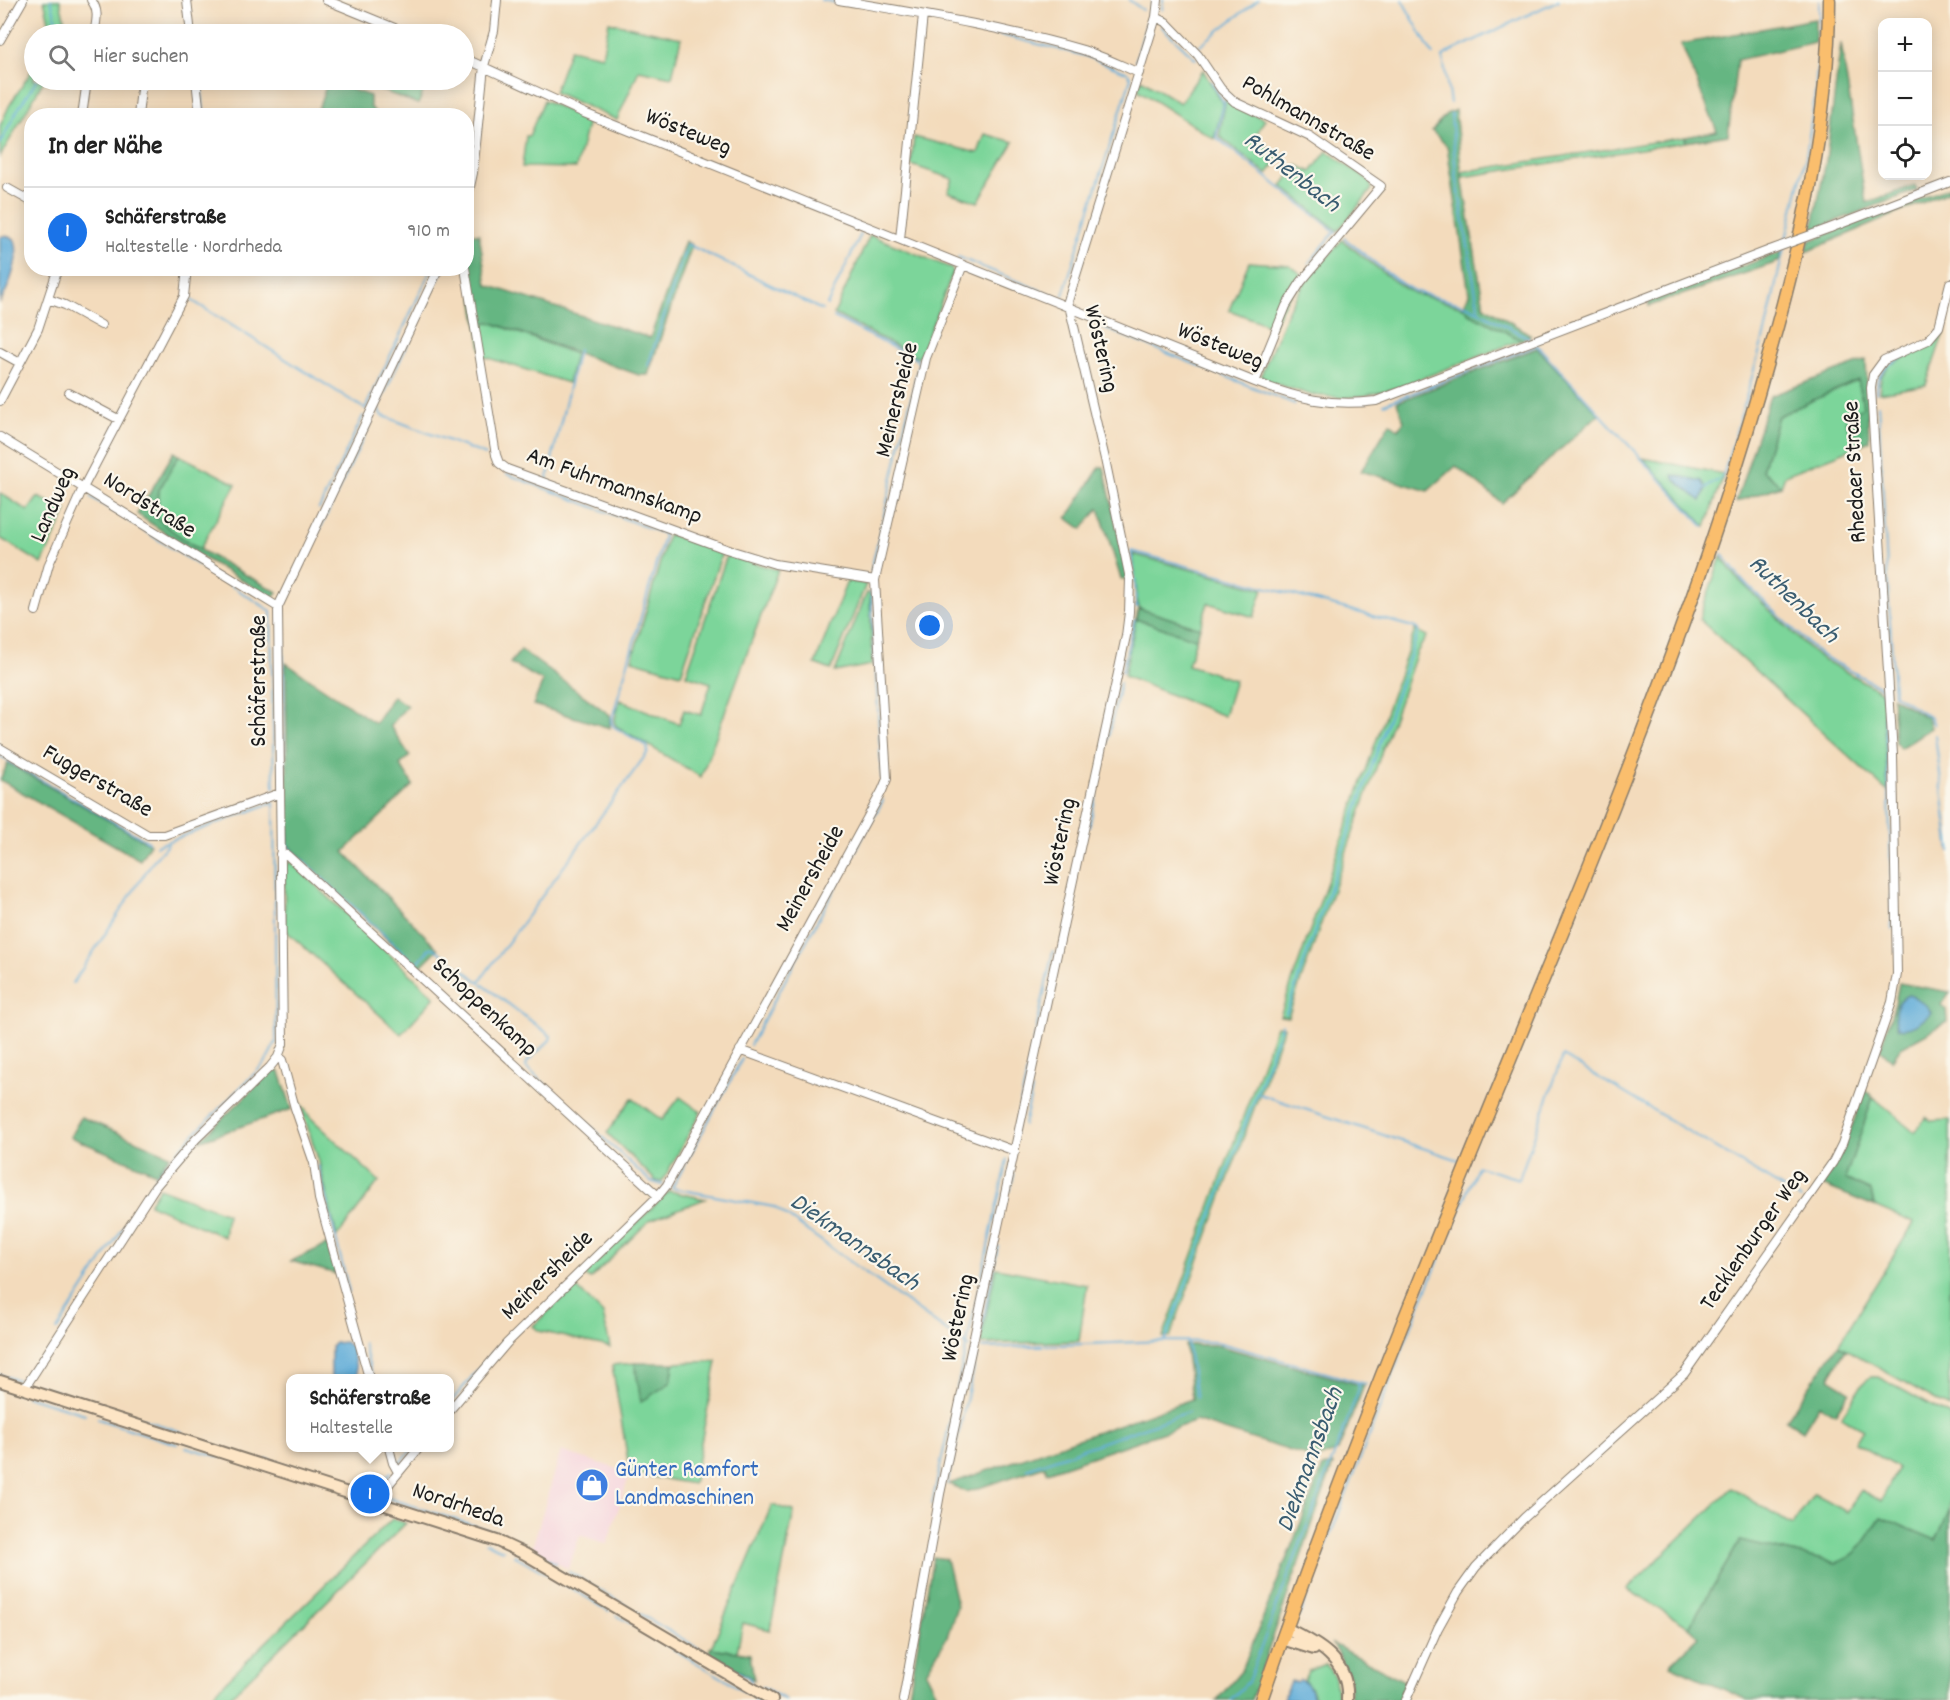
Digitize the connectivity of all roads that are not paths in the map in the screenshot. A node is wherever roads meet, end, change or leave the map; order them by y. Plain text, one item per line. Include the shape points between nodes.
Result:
1 (23, 0) edge
2 (91, 0) edge
3 (187, 0) edge
4 (326, 0) edge
5 (497, 0) edge
6 (839, 0) edge
7 (1158, 0) edge
8 (1829, 0) edge
9 (923, 15) junction
10 (1156, 18) junction
11 (96, 24) edge
12 (190, 24) edge
13 (385, 24) edge
14 (0, 40) edge
15 (474, 62) edge
16 (484, 66) junction
17 (1139, 73) junction
18 (86, 90) edge
19 (141, 90) edge
20 (197, 90) edge
21 (83, 108) edge
22 (139, 108) edge
23 (199, 108) edge
24 (474, 163) edge
25 (1950, 182) edge
26 (7, 188) dead end
27 (24, 198) edge
28 (900, 239) junction
29 (963, 265) junction
30 (55, 276) edge
31 (186, 276) edge
32 (435, 276) edge
33 (466, 276) edge
34 (1950, 283) edge
35 (48, 299) junction
36 (1071, 309) junction
37 (101, 325) dead end
38 (0, 352) edge
39 (20, 363) junction
40 (1255, 382) junction
41 (69, 393) dead end
42 (0, 401) edge
43 (118, 419) junction
44 (0, 437) edge
45 (82, 488) junction
46 (875, 580) junction
47 (278, 607) junction
48 (36, 611) dead end
49 (1888, 697) joint
50 (0, 748) edge
51 (280, 793) junction
52 (280, 854) junction
53 (740, 1050) junction
54 (278, 1057) junction
55 (1015, 1150) junction
56 (658, 1196) junction
57 (368, 1374) edge
58 (0, 1381) edge
59 (24, 1389) junction
60 (454, 1406) edge
61 (390, 1452) edge
62 (416, 1452) edge
63 (398, 1472) junction
64 (375, 1501) junction
65 (1284, 1634) junction
66 (772, 1700) edge
67 (903, 1700) edge
68 (1261, 1700) edge
69 (1341, 1700) edge
70 (1347, 1700) edge
71 (1406, 1700) edge

1 - 14 street
2 - 11 street via 96,6
3 - 12 street
4 - 13 street
5 - 16 street via 494,31
6 - 9 street
7 - 10 street, Wöstering
8 - 65 main road via 1824,102 1816,157 1783,307 1723,511 1644,731 1346,1467
9 - 17 street via 1085,51
9 - 28 street
10 - 17 street, Wöstering
10 - 40 street, Pohlmannstraße via 1166,22 1198,55 1235,102 1310,137 1381,186 1301,282 1286,306
15 - 16 street, Wösteweg
16 - 24 street
16 - 28 street, Wösteweg via 584,113
17 - 36 street, Wöstering via 1068,301
18 - 21 street
19 - 22 street
20 - 23 street
25 - 40 street, Wösteweg, bridge via 1376,401 1350,404 1309,400
26 - 27 street
28 - 29 street, Wösteweg
29 - 36 street, Wösteweg
29 - 46 street, Meinersheide via 926,358
30 - 35 street
31 - 43 street, Landweg via 184,296
32 - 47 street, Schäferstraße
33 - 46 street, Am Fuhrmannskamp via 499,463 726,549 775,564
34 - 49 street, Rhedaer Straße via 1939,327 1928,340 1884,360 1873,375 1871,388
35 - 37 street
35 - 39 street
36 - 40 street, Wösteweg
36 - 55 street, Wöstering via 1130,579 1129,612
38 - 39 street
39 - 42 street
41 - 43 street
43 - 45 street, Landweg
44 - 45 street, Nordstraße
45 - 47 street, Nordstraße
45 - 48 street, Landweg via 49,564
46 - 53 street, Meinersheide via 887,779
47 - 51 street, Schäferstraße
49 - 71 street, Tecklenburger Weg via 1893,755 1897,974 1892,1002 1833,1162 1684,1374 1524,1518 1476,1567 1438,1628
50 - 51 street, Fuggerstraße via 148,835 164,835
51 - 52 street, Schäferstraße
52 - 54 street, Schäferstraße via 283,1044
52 - 56 street, Schoppenkamp via 287,855
53 - 55 street
53 - 56 street, Meinersheide
54 - 57 street via 314,1163 319,1199
54 - 59 street via 196,1139 155,1187
55 - 67 street, Wöstering via 940,1494
56 - 60 street, Meinersheide via 507,1343
58 - 59 main road, Nordrheda
59 - 64 main road, Nordrheda
61 - 63 street
62 - 63 street
63 - 64 street
64 - 66 main road, Nordrheda via 511,1547
65 - 68 main road
65 - 69 main road via 1327,1659 1338,1675
65 - 70 main road via 1319,1646 1336,1660 1345,1680

